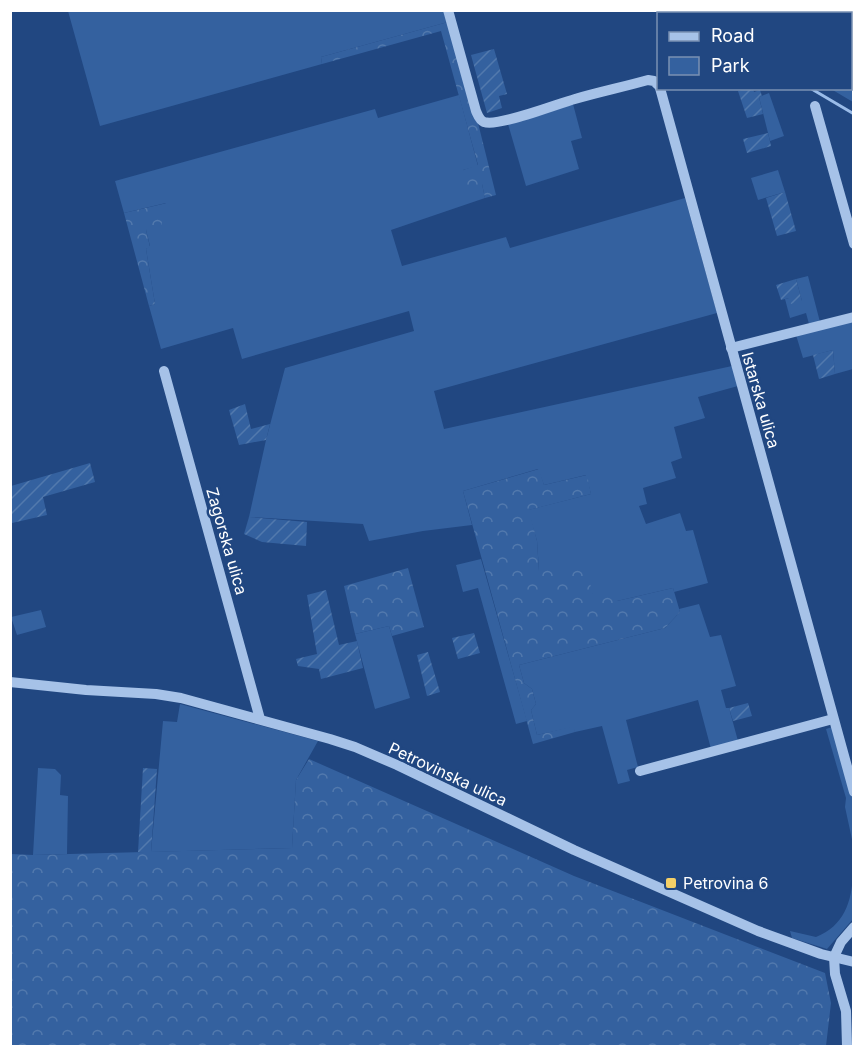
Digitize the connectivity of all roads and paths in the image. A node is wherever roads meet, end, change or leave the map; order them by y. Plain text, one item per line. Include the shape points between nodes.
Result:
1 (448, 10) edge
2 (657, 85) edge
3 (660, 90) edge
4 (815, 106) dead end
5 (854, 244) edge
6 (854, 317) edge
7 (731, 348) junction
8 (164, 371) dead end
9 (10, 682) edge
10 (260, 719) junction
11 (833, 719) junction
12 (640, 771) dead end
13 (854, 792) edge
14 (854, 927) edge
15 (834, 957) junction
16 (854, 962) edge
17 (847, 1047) edge

1 - 2 street, Istarska ulica via 476,111 484,122 509,119 648,80
3 - 7 street, Istarska ulica
4 - 5 street
6 - 7 street
7 - 11 street, Istarska ulica
8 - 10 street, Zagorska ulica
9 - 10 street, Petrovinska ulica via 156,694
10 - 15 street, Petrovinska ulica via 373,754 574,850 758,931
11 - 12 street
11 - 13 street, Istarska ulica
14 - 15 street
15 - 16 street, Petrovinska ulica
15 - 17 street via 846,1011

